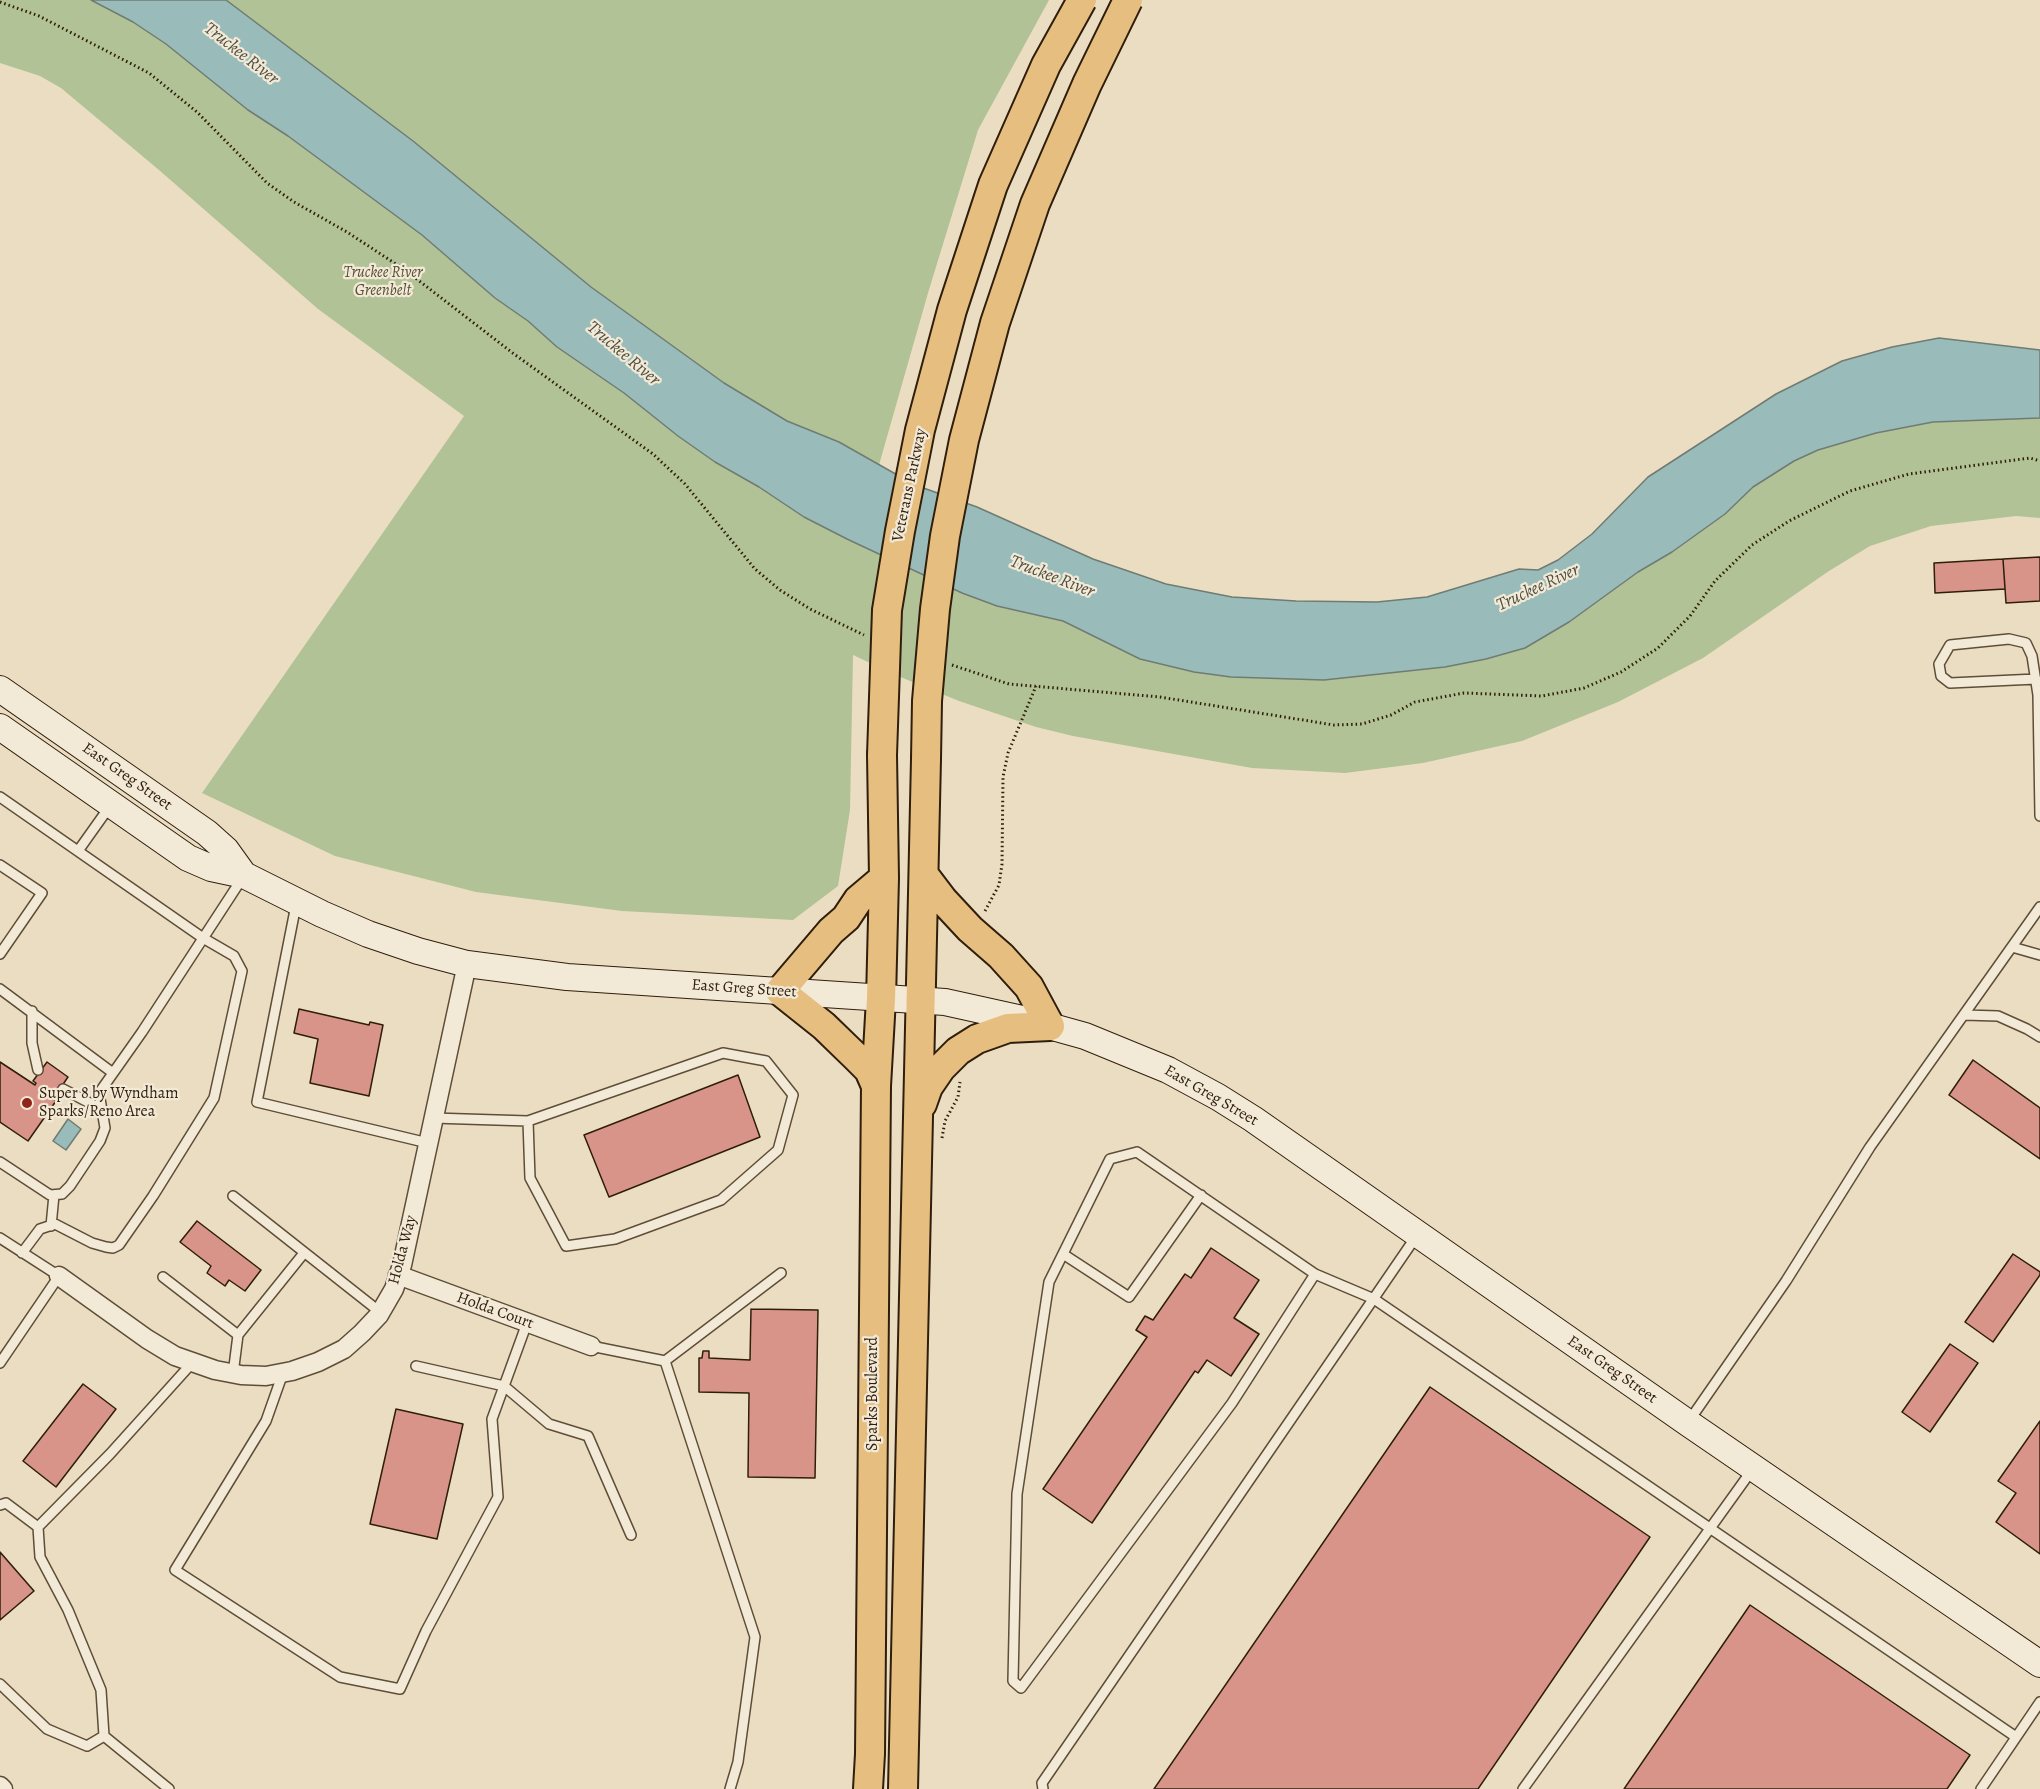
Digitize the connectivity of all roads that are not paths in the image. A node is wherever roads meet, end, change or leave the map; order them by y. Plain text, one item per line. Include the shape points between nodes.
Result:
1 (1082, 0) edge
2 (1128, 0) edge
3 (2036, 679) junction
4 (0, 689) edge
5 (0, 727) edge
6 (0, 797) edge
7 (111, 804) junction
8 (2040, 816) edge
9 (78, 851) junction
10 (0, 865) edge
11 (244, 875) junction
12 (924, 875) junction
13 (884, 878) junction
14 (297, 902) junction
15 (2040, 907) edge
16 (203, 938) junction
17 (2012, 946) junction
18 (0, 954) edge
19 (2040, 954) edge
20 (467, 964) junction
21 (0, 989) edge
22 (780, 991) junction
23 (881, 999) junction
24 (921, 999) junction
25 (32, 1011) junction
26 (1964, 1014) junction
27 (1050, 1026) junction
28 (2040, 1037) edge
29 (38, 1070) dead end
30 (113, 1073) junction
31 (876, 1086) junction
32 (63, 1089) dead end
33 (103, 1110) junction
34 (918, 1114) junction
35 (433, 1118) junction
36 (528, 1121) junction
37 (428, 1143) junction
38 (0, 1162) edge
39 (54, 1195) junction
40 (1201, 1195) junction
41 (233, 1196) dead end
42 (51, 1226) junction
43 (0, 1238) edge
44 (1413, 1241) dead end
45 (304, 1252) junction
46 (22, 1253) junction
47 (1063, 1254) junction
48 (781, 1273) dead end
49 (1315, 1274) junction
50 (398, 1275) junction
51 (59, 1276) junction
52 (163, 1277) dead end
53 (1374, 1299) junction
54 (380, 1312) junction
55 (527, 1323) junction
56 (238, 1335) junction
57 (591, 1346) joint
58 (665, 1361) junction
59 (192, 1362) junction
60 (0, 1363) edge
61 (416, 1366) dead end
62 (284, 1373) junction
63 (233, 1374) junction
64 (504, 1386) junction
65 (1688, 1423) junction
66 (1754, 1468) junction
67 (0, 1505) edge
68 (38, 1527) junction
69 (1710, 1528) junction
70 (631, 1535) dead end
71 (2040, 1664) edge
72 (0, 1684) edge
73 (2040, 1702) edge
74 (104, 1736) junction
75 (2016, 1737) junction
76 (169, 1789) edge
77 (730, 1789) edge
78 (868, 1789) edge
79 (903, 1789) edge
80 (1042, 1789) edge
81 (1523, 1789) edge
82 (1981, 1789) edge

1 - 13 main road, Veterans Parkway, bridge via 1046,65 993,185 952,310 920,430 887,610 882,755
2 - 12 main road, bridge via 1035,204 995,323 964,440 935,609 927,700
3 - 3 lane via 2026,643 2009,639 1950,645 1939,664 1941,676 1950,683
3 - 8 lane
4 - 11 main road, East Greg Street via 207,832
5 - 7 main road, East Greg Street
6 - 9 lane
7 - 9 lane
7 - 11 main road, East Greg Street via 188,858
9 - 16 lane
10 - 18 lane via 42,893
11 - 14 main road, East Greg Street
11 - 16 lane
12 - 24 main road
12 - 27 main road via 970,929 1029,987
13 - 22 main road via 858,900
13 - 23 main road, Veterans Parkway
14 - 20 main road, East Greg Street via 368,934
14 - 37 lane via 257,1102
15 - 17 lane
16 - 30 lane
16 - 42 lane via 234,956 242,971 214,1098 119,1245 106,1247 55,1224
17 - 19 lane
17 - 26 lane
20 - 22 main road, East Greg Street via 567,977
20 - 35 street, Holda Way
21 - 25 lane
22 - 23 main road, East Greg Street
22 - 31 main road via 824,1026 868,1070
23 - 24 main road, East Greg Street
23 - 31 main road, Sparks Boulevard
24 - 27 main road, East Greg Street
24 - 34 main road
25 - 29 lane via 32,1043
25 - 30 lane
26 - 28 lane via 1998,1016
26 - 65 lane via 1870,1147 1786,1281
27 - 34 main road via 1008,1028 958,1051 928,1087
27 - 65 main road, East Greg Street via 1124,1050 1226,1102
30 - 33 lane via 99,1093
31 - 78 main road, Sparks Boulevard
32 - 33 lane
33 - 39 lane via 105,1128 100,1141 70,1186 62,1194
34 - 79 main road
35 - 36 lane
35 - 37 street, Holda Way
36 - 36 lane via 723,1053 766,1061 793,1095 778,1150 721,1200 615,1239 566,1246 530,1178
37 - 50 street, Holda Way
38 - 39 lane
39 - 42 lane
40 - 47 lane via 1129,1297
40 - 47 lane via 1137,1152 1110,1159
40 - 49 lane
41 - 45 lane
42 - 46 lane via 40,1229
43 - 46 lane
44 - 53 lane
45 - 54 lane
45 - 56 lane
46 - 51 lane
47 - 49 lane via 1049,1282 1017,1494 1013,1681 1021,1688 1232,1403
48 - 58 lane
49 - 53 lane
50 - 54 street, Holda Way
50 - 55 street, Holda Court
51 - 59 street, Holda Way via 147,1339
51 - 60 lane
52 - 56 lane
53 - 69 lane
53 - 80 lane
54 - 62 street, Holda Way via 344,1349
55 - 57 street, Holda Court
55 - 64 lane
56 - 63 lane
57 - 58 lane
58 - 77 lane via 755,1636 738,1762
59 - 63 street, Holda Way
59 - 68 lane
61 - 64 lane
62 - 63 street, Holda Way
62 - 64 lane via 266,1421 175,1570 340,1677 400,1689 426,1631 498,1497 492,1419
64 - 70 lane via 549,1424 588,1436
65 - 66 main road, East Greg Street
66 - 69 lane
66 - 71 main road, East Greg Street
67 - 68 lane via 6,1503
68 - 74 lane via 40,1557 68,1610 101,1690
69 - 75 lane
69 - 81 lane
72 - 74 lane via 47,1729 87,1746
73 - 75 lane
74 - 76 lane
75 - 82 lane

